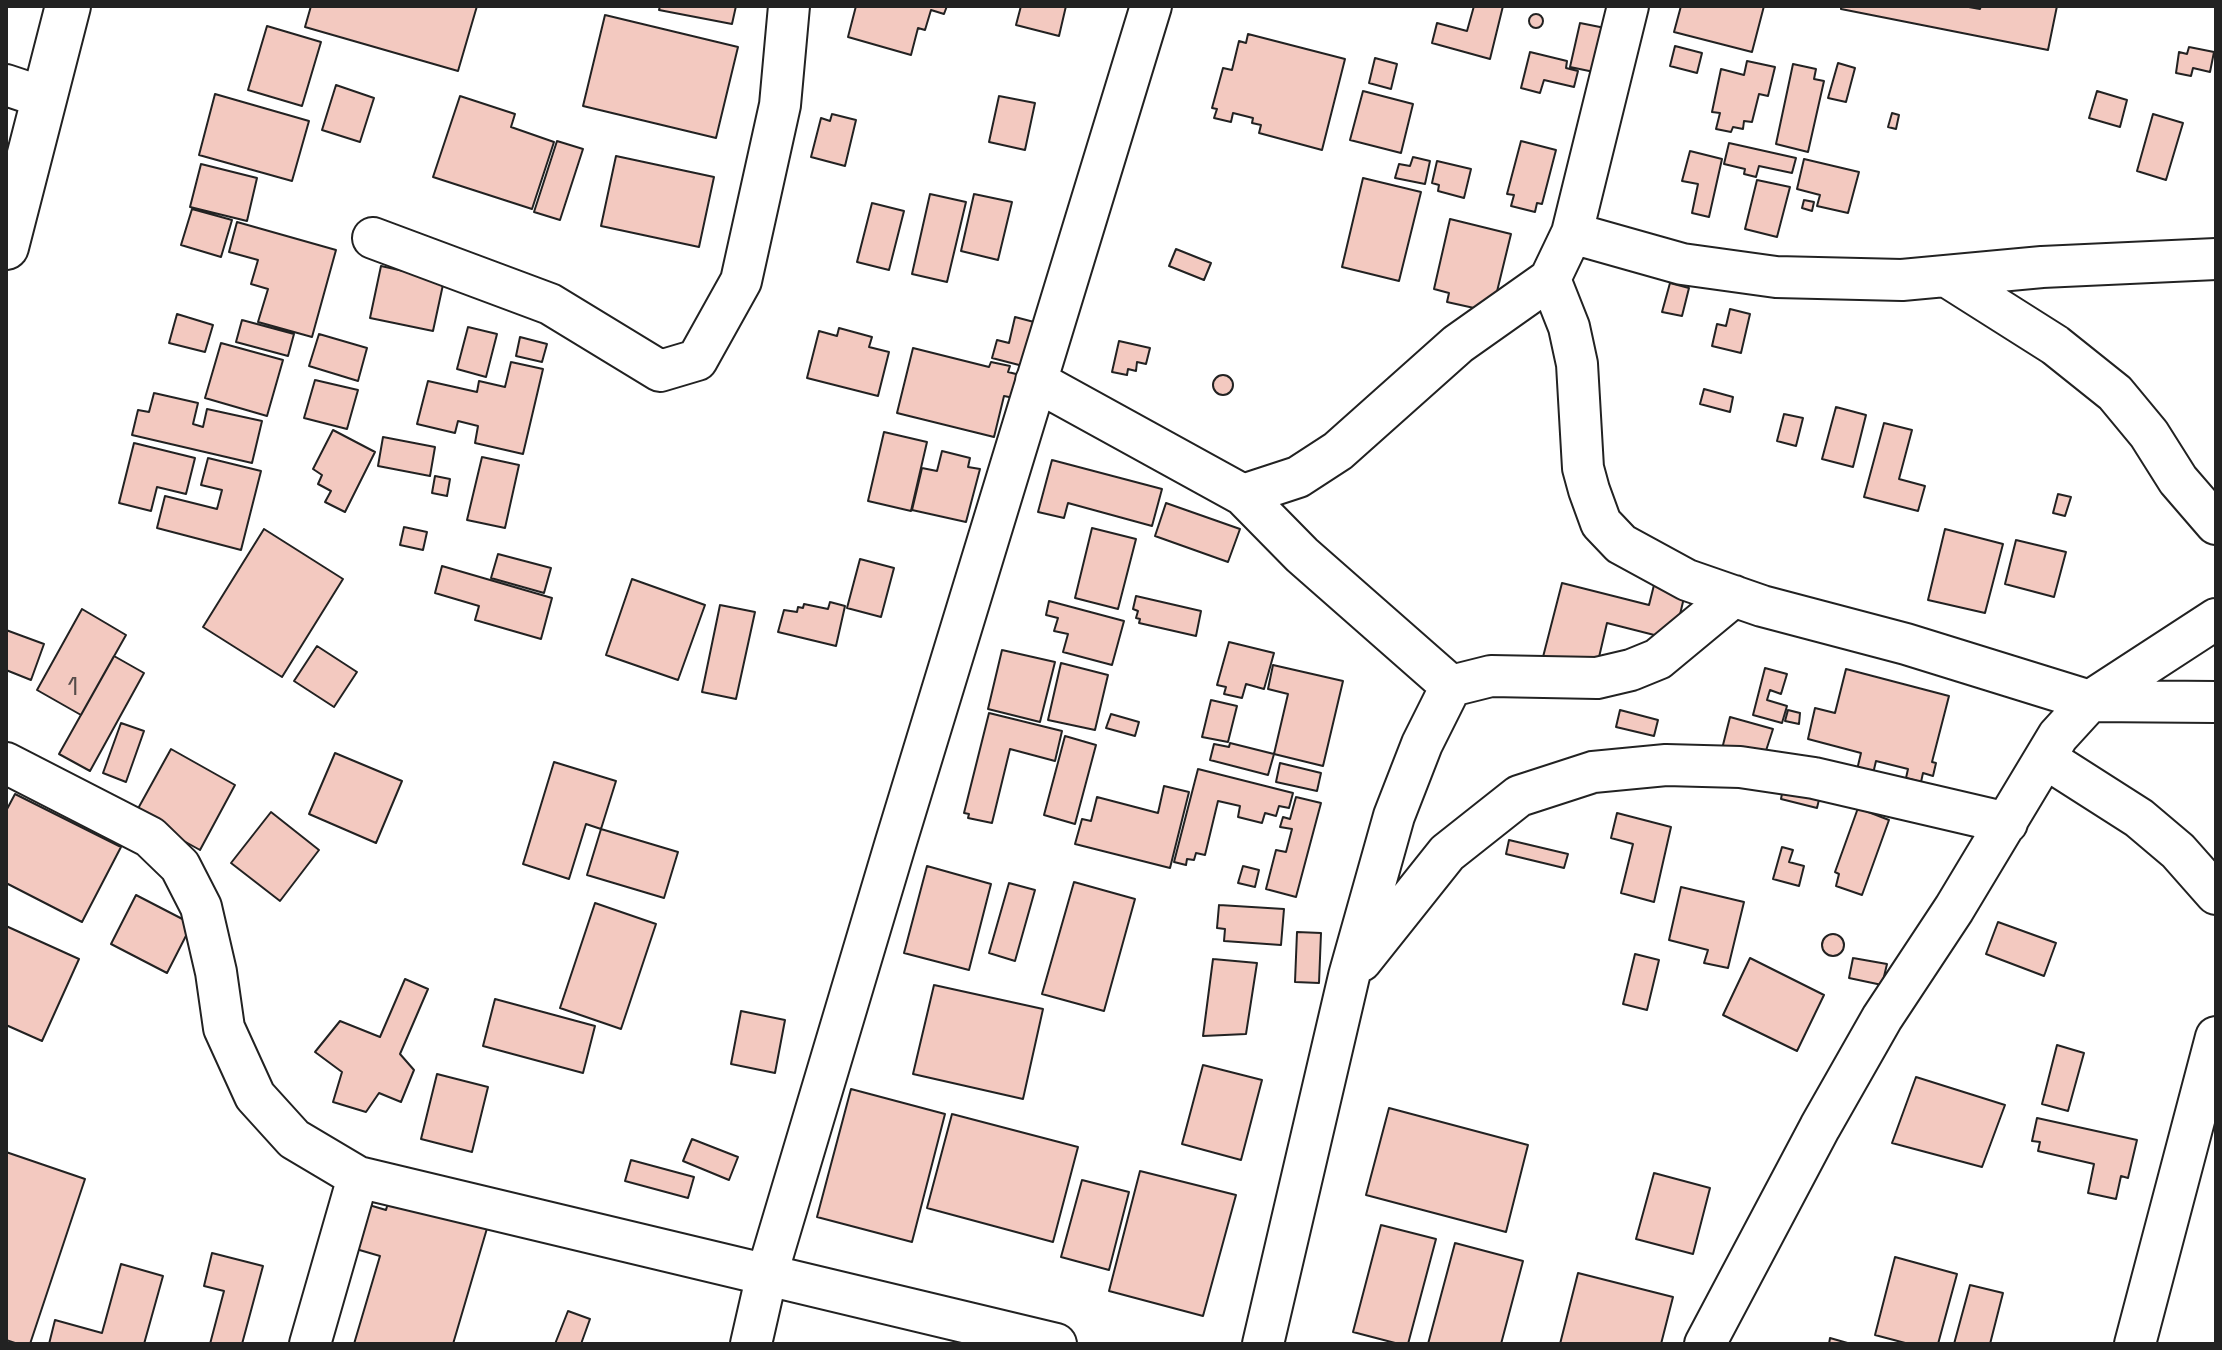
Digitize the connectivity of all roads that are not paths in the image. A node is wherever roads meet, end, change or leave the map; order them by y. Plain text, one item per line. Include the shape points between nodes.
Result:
1 (68, 6) edge
2 (789, 6) edge
3 (1151, 6) edge
4 (1628, 6) edge
5 (25, 92) edge
6 (1572, 233) junction
7 (373, 238) dead end
8 (6, 247) edge
9 (2216, 259) edge
10 (1946, 276) junction
11 (1550, 279) junction
12 (1036, 381) junction
13 (1243, 495) junction
14 (2216, 524) edge
15 (1734, 596) junction
16 (2216, 619) edge
17 (1451, 686) junction
18 (2090, 701) junction
19 (2216, 702) edge
20 (2045, 758) junction
21 (6, 763) edge
22 (2007, 823) junction
23 (2216, 894) edge
24 (1349, 976) junction
25 (2216, 1037) edge
26 (358, 1177) junction
27 (767, 1274) junction
28 (310, 1344) edge
29 (751, 1344) edge
30 (1056, 1344) edge
31 (1263, 1344) edge
32 (1705, 1344) edge
33 (2135, 1344) edge

1 - 5 highway
2 - 7 street via 780,105 741,281 697,360 660,371 550,304
3 - 12 street
4 - 6 street
5 - 8 highway
6 - 10 street via 1682,264 1776,277
6 - 11 street
9 - 10 street
10 - 14 street via 2055,345 2115,393
11 - 13 street via 1458,344 1338,451 1298,477
11 - 15 street via 1577,364 1583,468 1601,523 1621,544 1687,580
12 - 13 street
12 - 27 street
13 - 17 street via 1302,555
15 - 17 street via 1658,659 1631,670 1597,678 1491,676
15 - 18 street
16 - 18 street
17 - 24 street via 1394,816
18 - 19 street
18 - 20 street
20 - 22 street
20 - 23 street via 2139,818
21 - 26 street via 150,837 180,866 201,907 224,1028 255,1096 294,1139
22 - 24 street via 1814,778 1740,767 1666,765 1593,772 1519,796 1447,853
22 - 32 street via 1882,1018
24 - 31 street
25 - 33 street
26 - 27 street
26 - 28 street
27 - 29 street
27 - 30 street

